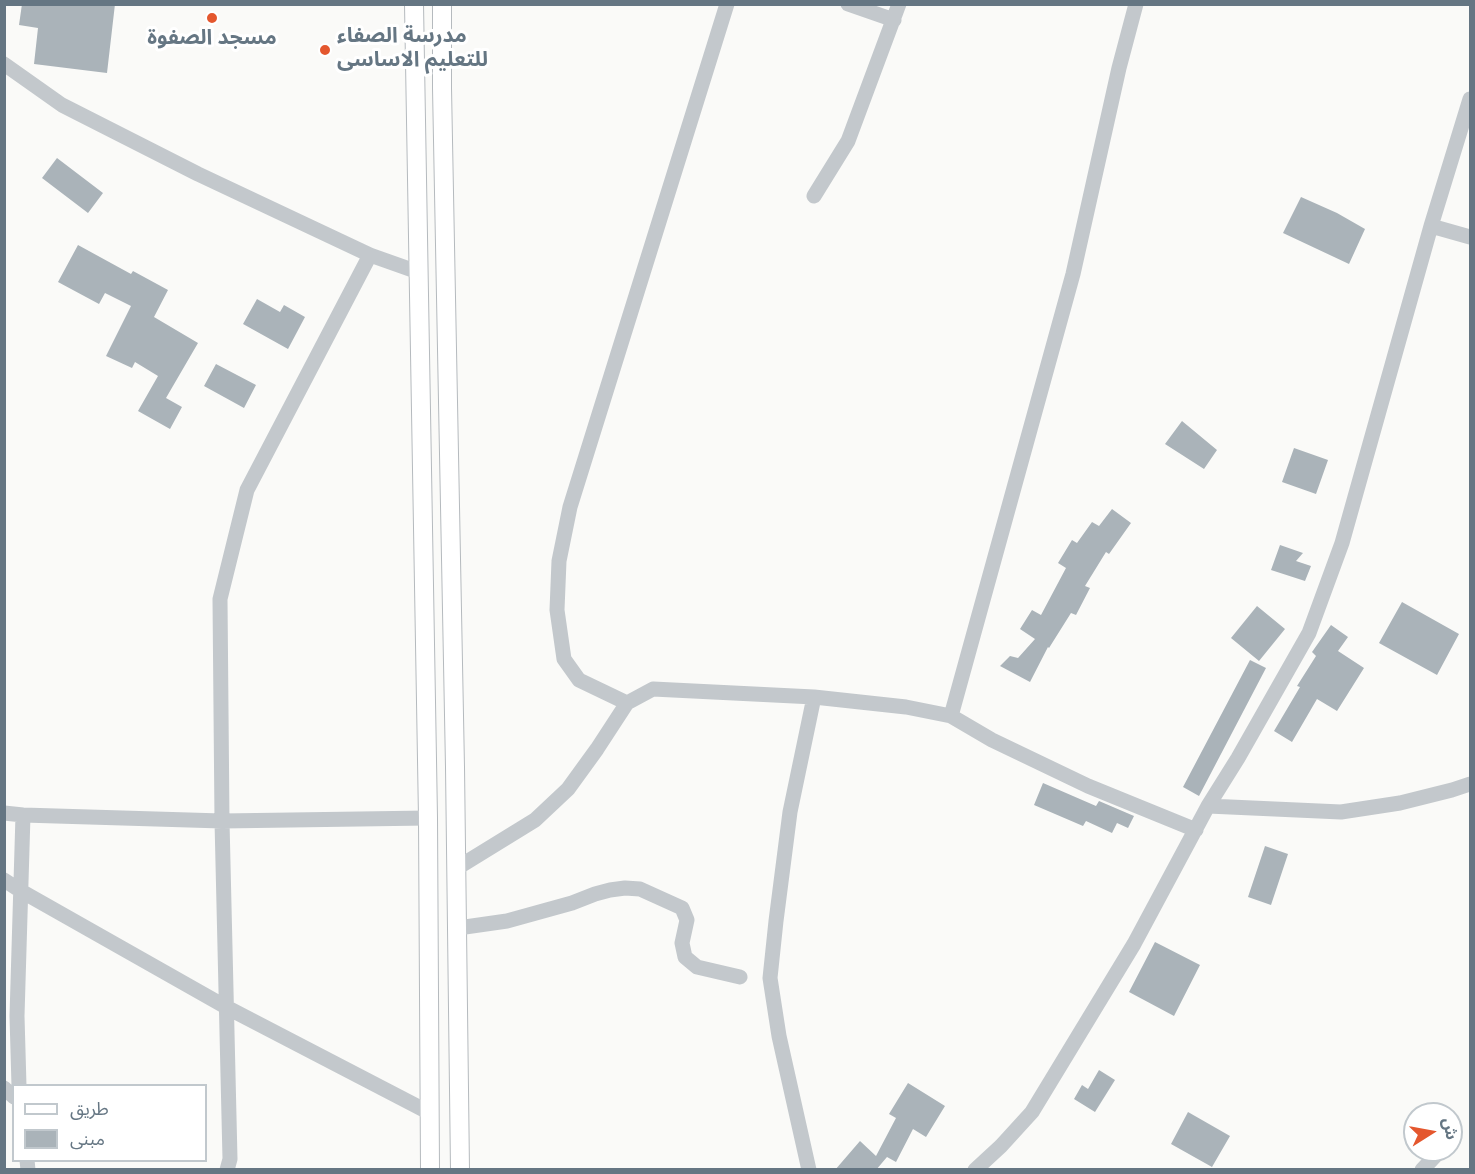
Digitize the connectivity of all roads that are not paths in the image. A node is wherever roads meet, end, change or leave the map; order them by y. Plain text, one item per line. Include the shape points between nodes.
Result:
1 (727, 4) edge
2 (848, 4) edge
3 (899, 4) edge
4 (1136, 4) edge
5 (442, 5) edge
6 (412, 7) edge
7 (894, 20) junction
8 (4, 64) edge
9 (1470, 99) edge
10 (814, 196) dead end
11 (1431, 226) junction
12 (1470, 237) edge
13 (370, 255) junction
14 (418, 272) junction
15 (814, 697) junction
16 (627, 703) junction
17 (951, 716) junction
18 (1470, 784) edge
19 (1208, 806) junction
20 (4, 813) edge
21 (22, 815) junction
22 (428, 818) junction
23 (222, 821) junction
24 (1196, 830) junction
25 (457, 868) junction
26 (4, 880) edge
27 (21, 891) junction
28 (458, 928) junction
29 (740, 977) dead end
30 (226, 1007) junction
31 (19, 1084) edge
32 (430, 1113) junction
33 (227, 1170) edge
34 (430, 1170) edge
35 (460, 1170) edge
36 (809, 1170) edge
37 (975, 1170) edge

1 - 16 street via 570,507 559,561 557,610 564,659 579,680
2 - 7 street
3 - 7 street
4 - 17 street via 1073,274
5 - 25 main road
6 - 14 main road
7 - 10 street via 848,141
8 - 13 street via 62,105
9 - 11 street
11 - 12 street
11 - 19 street via 1342,543 1309,633
13 - 14 street
13 - 23 street via 247,490 220,599
14 - 22 main road
15 - 16 street via 653,689
15 - 17 street
15 - 36 street via 790,812 770,978
16 - 25 street via 568,789 535,820
17 - 24 street via 1069,777
18 - 19 street via 1400,803 1341,812
19 - 24 street
20 - 21 street
21 - 23 street
21 - 27 street
22 - 23 street
22 - 32 main road
23 - 30 street
24 - 37 street via 1134,944 1032,1112
25 - 28 main road
26 - 27 street
27 - 30 street
27 - 31 street
28 - 29 street via 507,921 610,890 640,889 682,908 687,920 682,943 685,957 697,967
28 - 35 main road
30 - 32 street
30 - 33 street via 230,1159
32 - 34 main road

